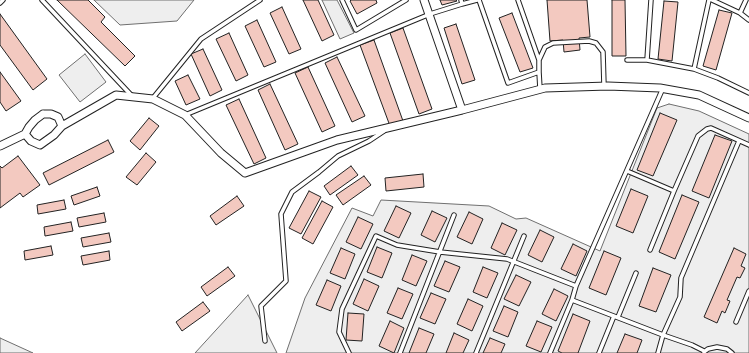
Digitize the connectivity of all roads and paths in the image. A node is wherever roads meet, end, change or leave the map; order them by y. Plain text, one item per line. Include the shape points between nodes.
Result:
1 (3, 0) edge
2 (42, 0) edge
3 (260, 0) edge
4 (342, 0) edge
5 (406, 0) edge
6 (424, 0) edge
7 (478, 0) edge
8 (518, 0) edge
9 (651, 0) edge
10 (709, 0) edge
11 (712, 0) edge
12 (746, 0) edge
13 (0, 2) edge
14 (462, 2) edge
15 (740, 13) junction
16 (430, 14) junction
17 (749, 20) edge
18 (539, 60) junction
19 (627, 60) dead end
20 (647, 60) junction
21 (694, 69) junction
22 (539, 72) junction
23 (604, 86) junction
24 (663, 88) junction
25 (540, 89) junction
26 (749, 93) edge
27 (133, 97) junction
28 (153, 99) junction
29 (462, 110) junction
30 (185, 115) junction
31 (749, 118) edge
32 (62, 126) junction
33 (390, 127) junction
34 (25, 134) junction
35 (739, 141) junction
36 (0, 146) edge
37 (749, 146) edge
38 (627, 171) junction
39 (674, 191) junction
40 (454, 215) dead end
41 (524, 236) dead end
42 (650, 250) dead end
43 (440, 252) junction
44 (513, 262) junction
45 (636, 273) dead end
46 (576, 286) junction
47 (749, 291) edge
48 (572, 300) junction
49 (616, 317) junction
50 (736, 322) dead end
51 (663, 335) junction
52 (265, 340) dead end
53 (704, 352) edge
54 (349, 353) edge
55 (400, 353) edge
56 (476, 353) edge
57 (550, 353) edge
58 (599, 353) edge
59 (658, 353) edge
60 (732, 353) edge

1 - 13 lane
2 - 27 lane
3 - 28 lane via 201,39
4 - 5 lane via 356,30
6 - 16 street
7 - 14 lane
7 - 22 lane via 508,83
8 - 18 lane
9 - 20 lane
10 - 21 lane
11 - 15 lane
12 - 15 lane
14 - 16 lane
15 - 17 lane
16 - 29 street
16 - 30 lane
18 - 22 lane
18 - 23 lane via 545,47 553,43 589,40 596,43 603,52
19 - 20 lane
20 - 21 lane
21 - 26 lane
22 - 25 lane
23 - 24 street
23 - 25 street
24 - 31 street via 699,95
24 - 38 lane
25 - 29 street
27 - 28 street
27 - 32 street via 116,95
28 - 30 street
29 - 33 street
30 - 33 street via 221,153 245,173 337,140
32 - 34 street via 40,144 31,141
32 - 34 street via 58,117 43,114
33 - 52 lane via 338,156 292,192 281,214 286,281 261,306
34 - 36 street
35 - 37 lane
35 - 39 lane via 711,128 706,129 698,136
35 - 51 lane via 681,278 680,296
38 - 39 lane
38 - 46 lane
39 - 42 lane
40 - 43 lane
41 - 44 lane
43 - 44 lane via 507,259
43 - 54 lane via 397,244 376,236 342,309 339,332
43 - 55 lane
44 - 46 lane
44 - 56 lane
45 - 49 lane
46 - 48 lane
47 - 50 lane
48 - 49 lane
48 - 57 lane
49 - 51 lane
49 - 58 lane
51 - 53 lane
51 - 59 lane
53 - 60 lane via 718,347

